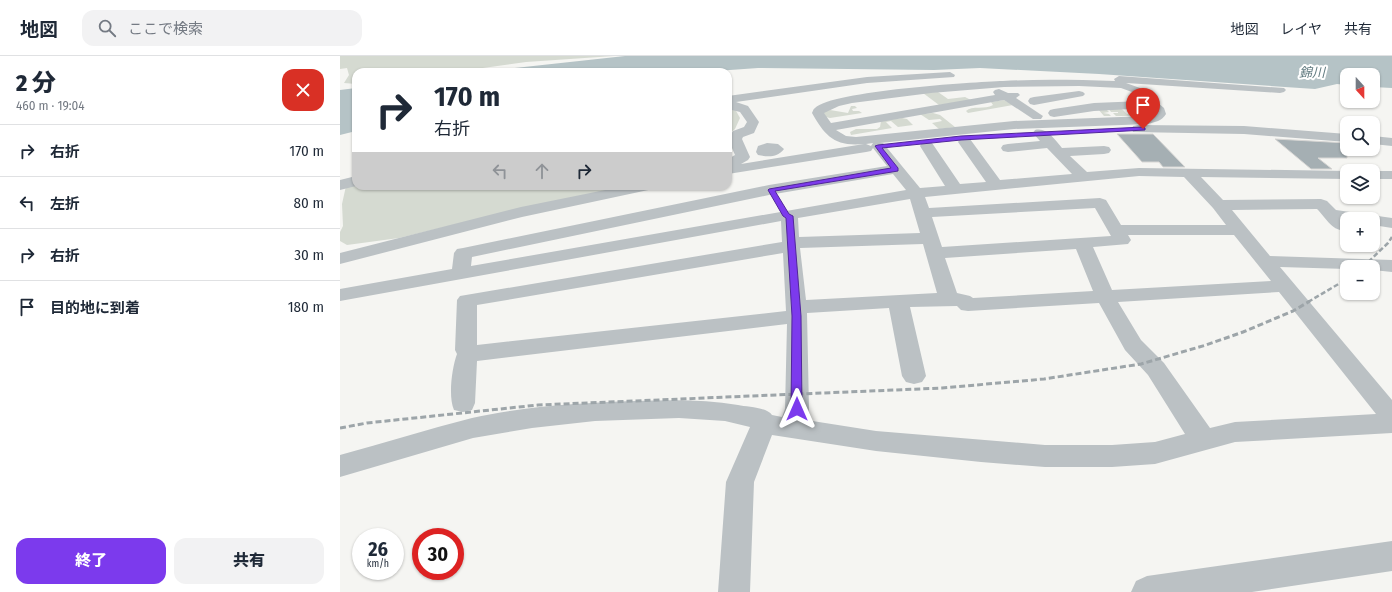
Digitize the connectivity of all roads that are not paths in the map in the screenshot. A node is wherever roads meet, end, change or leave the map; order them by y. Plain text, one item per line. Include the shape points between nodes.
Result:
1 (974, 75) dead end
2 (961, 81) junction
3 (1092, 88) junction
4 (937, 89) junction
5 (1280, 90) dead end
6 (998, 94) junction
7 (1078, 96) junction
8 (732, 99) edge
9 (981, 100) junction
10 (732, 105) edge
11 (884, 106) junction
12 (1123, 108) junction
13 (826, 109) junction
14 (1038, 111) junction
15 (1158, 117) junction
16 (986, 120) junction
17 (1078, 120) junction
18 (1143, 120) junction
19 (826, 125) junction
20 (934, 126) junction
21 (1193, 129) junction
22 (965, 136) junction
23 (1340, 137) edge
24 (846, 138) junction
25 (1380, 141) edge
26 (1392, 142) edge
27 (878, 146) junction
28 (1008, 148) dead end
29 (1054, 148) junction
30 (1104, 150) dead end
31 (732, 162) edge
32 (757, 165) junction
33 (732, 169) edge
34 (896, 169) junction
35 (1187, 172) junction
36 (1340, 174) edge
37 (1380, 175) edge
38 (1392, 175) edge
39 (1082, 176) junction
40 (352, 182) edge
41 (340, 185) edge
42 (996, 185) junction
43 (955, 189) junction
44 (624, 190) edge
45 (771, 190) junction
46 (610, 193) junction
47 (916, 193) junction
48 (1219, 205) junction
49 (923, 213) junction
50 (788, 216) junction
51 (1340, 220) edge
52 (619, 221) junction
53 (1380, 221) edge
54 (1392, 223) edge
55 (1116, 230) junction
56 (1240, 230) junction
57 (457, 232) junction
58 (1082, 242) junction
59 (622, 244) junction
60 (791, 244) junction
61 (933, 245) junction
62 (463, 253) junction
63 (340, 259) edge
64 (1266, 261) junction
65 (524, 262) junction
66 (1392, 266) edge
67 (461, 273) junction
68 (1285, 286) junction
69 (532, 289) junction
70 (340, 296) edge
71 (1106, 298) junction
72 (949, 299) junction
73 (898, 301) junction
74 (796, 311) junction
75 (468, 354) junction
76 (914, 376) dead end
77 (463, 403) dead end
78 (1392, 417) edge
79 (1392, 423) edge
80 (778, 426) junction
81 (1204, 440) junction
82 (340, 466) edge
83 (1392, 556) edge
84 (734, 592) edge
85 (1147, 592) edge

1 - 5 street via 1099,78
2 - 4 street
2 - 6 street
2 - 8 street via 912,77
2 - 9 street
3 - 7 street
3 - 12 street
3 - 12 street via 1113,95
3 - 12 street via 1128,86
4 - 9 street via 950,97 965,95
4 - 11 street
6 - 7 street
6 - 9 street
6 - 9 street via 981,89 988,94
6 - 14 street via 1021,101
6 - 14 street via 1002,89 1014,91 1029,88
6 - 16 street
6 - 16 street via 1014,113
7 - 12 street
7 - 14 street
7 - 14 street
7 - 14 street via 1059,92 1042,95
9 - 16 street via 990,104 989,106 966,108 964,111
9 - 20 street
10 - 31 street via 746,109 753,122 749,130 738,134 735,140 743,157
11 - 13 street via 846,112
11 - 13 street via 848,100
11 - 19 street
11 - 19 street
11 - 20 street
11 - 20 street
11 - 20 street
11 - 24 street via 875,127 847,131
12 - 15 street
12 - 15 street via 1160,112
12 - 17 street
13 - 19 street via 818,113
14 - 16 street
14 - 16 street
14 - 17 street via 1044,121
14 - 21 street via 1158,128
14 - 27 street via 961,138
14 - 29 street
15 - 18 street
16 - 20 street
16 - 22 street
17 - 18 street
18 - 21 street
19 - 24 street via 833,135
20 - 22 street
20 - 22 street
20 - 24 street via 893,126
20 - 24 street via 856,141
20 - 43 street
21 - 23 street
22 - 42 street
25 - 26 street
27 - 32 street
27 - 34 street
28 - 29 street
29 - 30 street
29 - 39 street
32 - 33 street
32 - 45 street
34 - 45 street
34 - 47 street
35 - 36 street
35 - 39 street
35 - 48 street
37 - 38 street
39 - 42 street
40 - 41 street
42 - 43 street
43 - 47 street
44 - 46 street
45 - 50 street
45 - 52 street
46 - 52 street
46 - 57 street via 521,212
47 - 49 street
47 - 50 street
48 - 51 street via 1321,204 1336,220
48 - 56 street
49 - 55 street via 1100,203
49 - 61 street
50 - 59 street
50 - 60 street
52 - 59 street
52 - 62 street
53 - 54 street
55 - 56 street
55 - 58 street via 1122,240
56 - 64 street
57 - 62 street via 458,250
57 - 63 street
58 - 61 street
58 - 71 street
59 - 65 street
60 - 61 street
60 - 69 street
60 - 74 street
61 - 72 street
62 - 67 street
64 - 66 street
64 - 68 street
65 - 67 street
65 - 69 street
67 - 70 street
68 - 71 street
68 - 78 street
69 - 75 street via 467,300
71 - 72 street via 968,305 963,300
71 - 81 street via 1134,345 1156,369
72 - 73 street
73 - 74 street
73 - 76 street
74 - 75 street
74 - 80 street via 797,409
75 - 77 street via 465,363
79 - 81 street via 1242,432
80 - 81 street via 876,441 1045,456 1155,453
80 - 82 street via 761,419 725,412 595,412 532,418 474,428
80 - 84 street via 740,482
83 - 85 street

